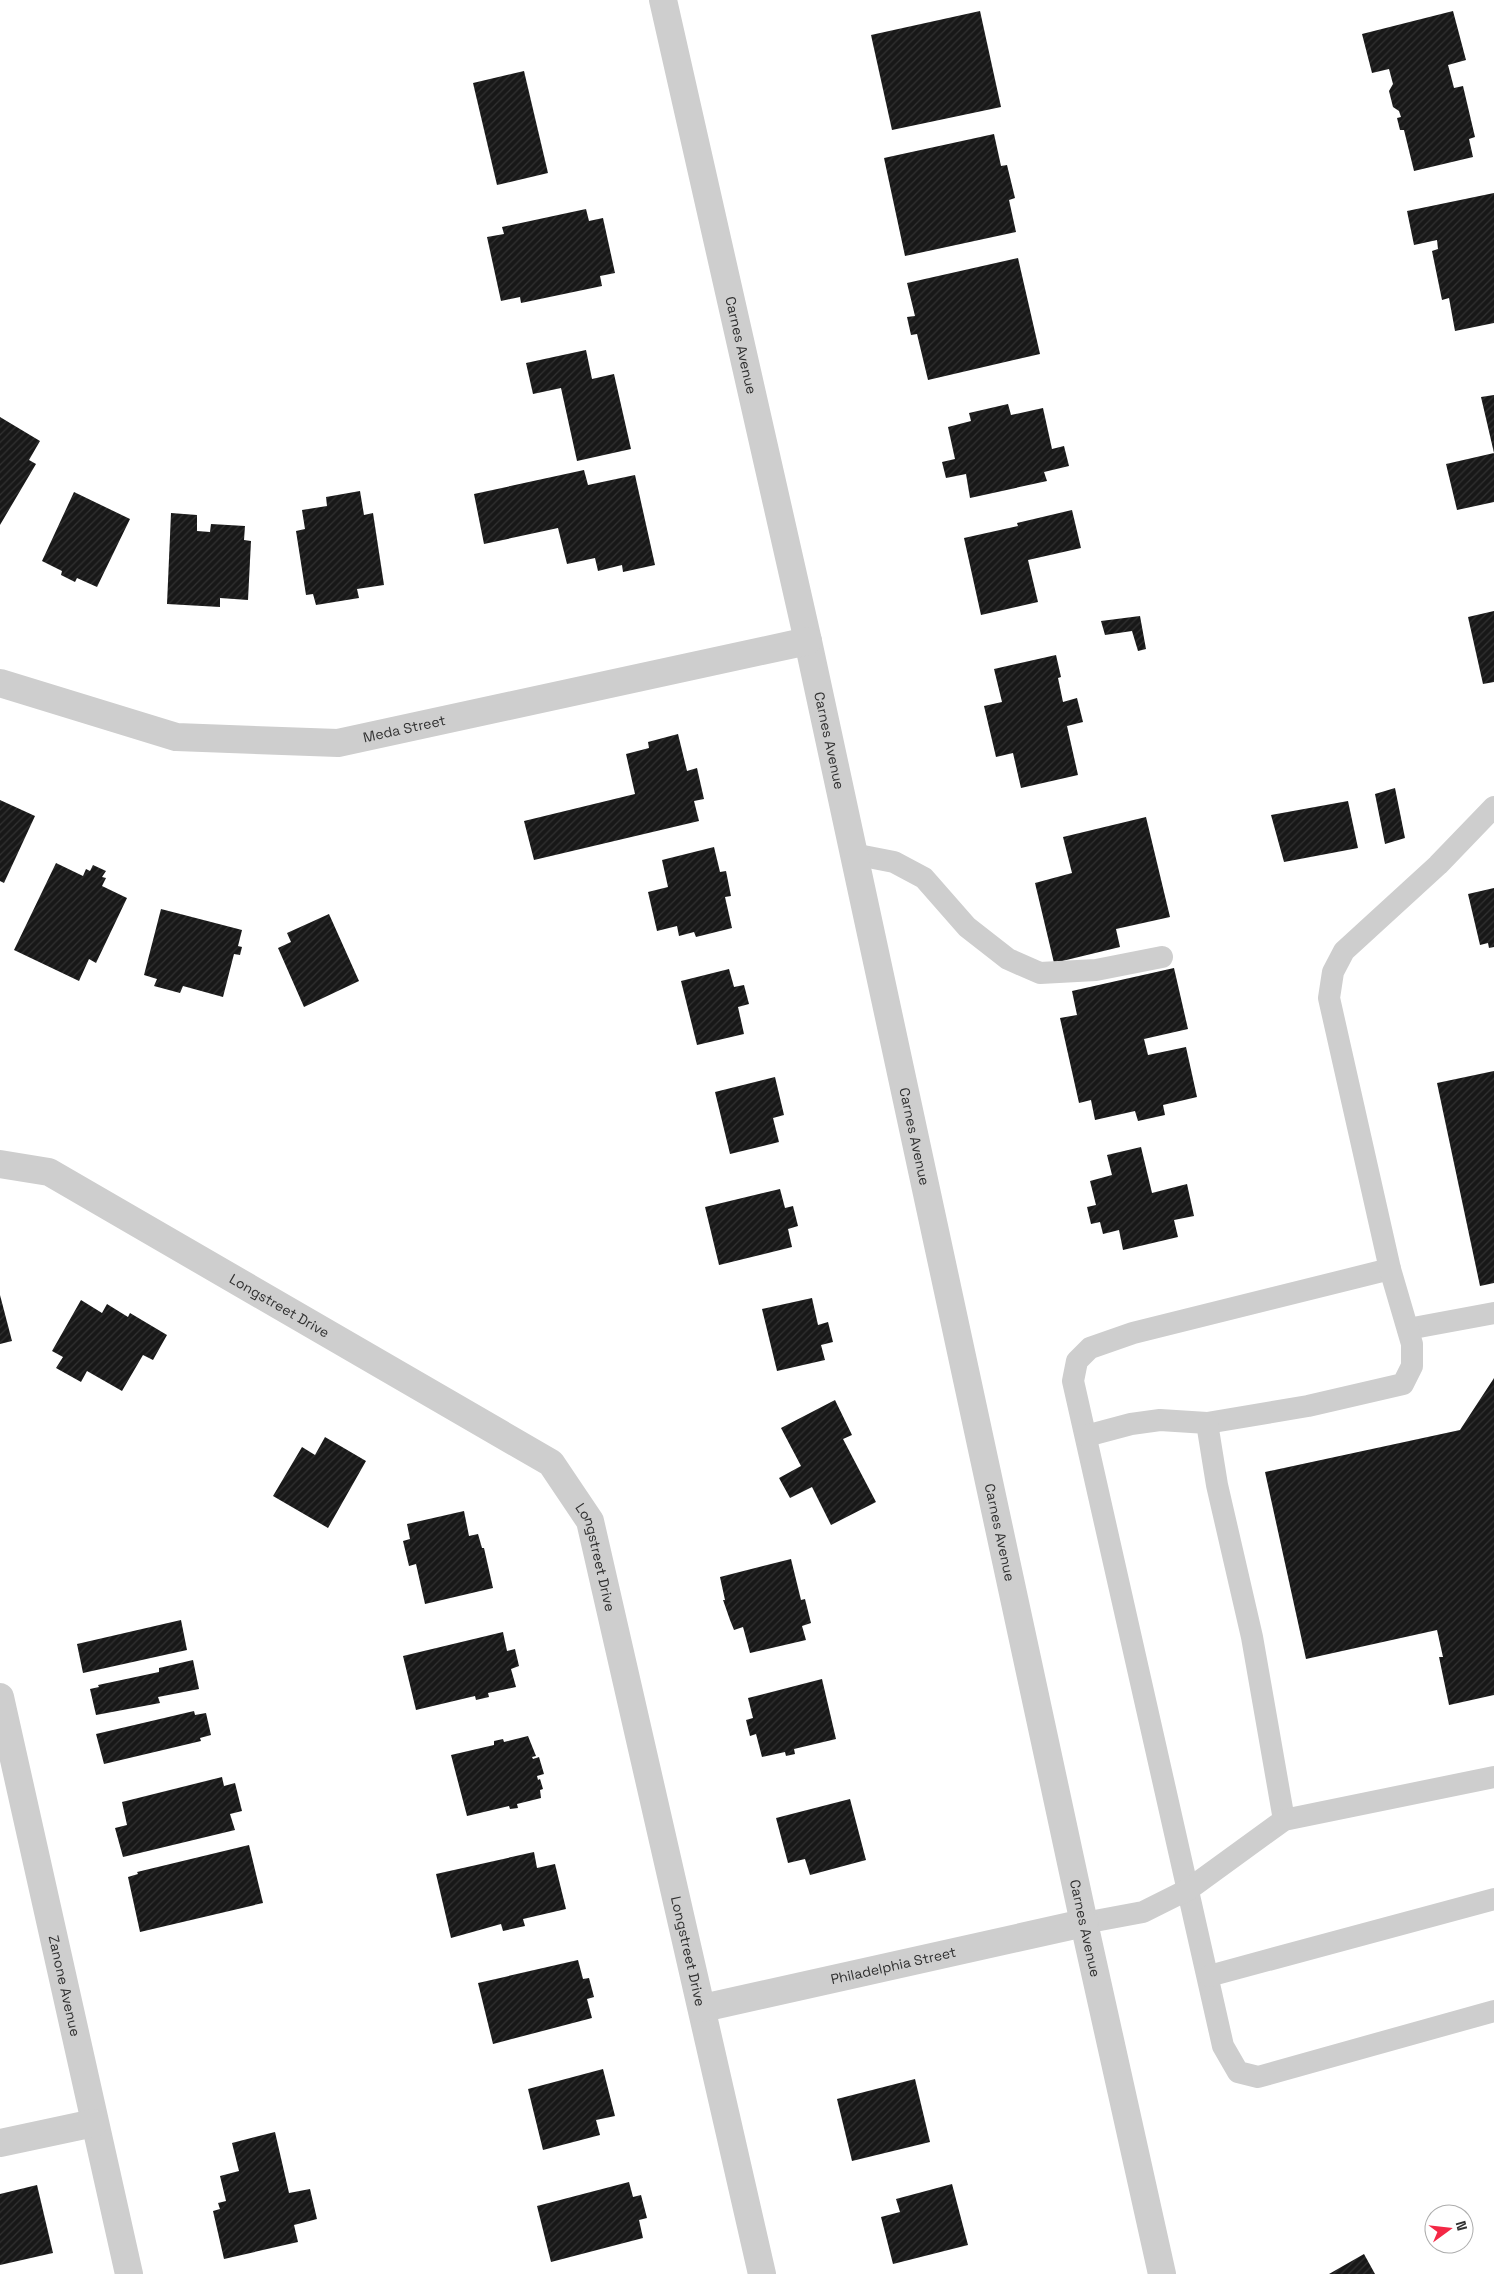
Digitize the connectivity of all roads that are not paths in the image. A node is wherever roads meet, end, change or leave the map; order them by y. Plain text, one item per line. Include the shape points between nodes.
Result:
1 (663, 0) edge
2 (808, 641) junction
3 (0, 683) edge
4 (1494, 807) edge
5 (853, 854) junction
6 (1162, 957) dead end
7 (0, 1164) edge
8 (1390, 1269) junction
9 (1494, 1312) edge
10 (1408, 1329) junction
11 (1207, 1423) junction
12 (1086, 1436) junction
13 (0, 1697) edge
14 (1494, 1777) edge
15 (1284, 1820) junction
16 (1189, 1889) junction
17 (1494, 1899) edge
18 (1084, 1923) junction
19 (1208, 1976) junction
20 (703, 2008) junction
21 (1494, 2011) edge
22 (94, 2123) junction
23 (0, 2143) edge
24 (129, 2274) edge
25 (762, 2274) edge
26 (1162, 2274) edge

1 - 2 street, Carnes Avenue
2 - 3 street, Meda Street via 338,743 176,737
2 - 5 street, Carnes Avenue
4 - 8 lane via 1438,865 1344,951 1333,972 1329,998
5 - 6 lane via 894,862 924,878 967,927 1008,959 1040,973 1096,970
5 - 18 street, Carnes Avenue
7 - 20 street, Longstreet Drive via 49,1172 551,1463 590,1521
8 - 10 lane
8 - 12 lane via 1133,1333 1090,1348 1077,1361 1073,1381
9 - 10 lane
10 - 11 lane via 1412,1366 1403,1384 1308,1406
11 - 12 lane via 1160,1420
11 - 15 lane via 1217,1485 1252,1637
12 - 16 lane
13 - 22 street, Zanone Avenue
14 - 15 lane
15 - 16 lane
16 - 18 lane via 1142,1912
16 - 19 lane
17 - 19 lane
18 - 20 street, Philadelphia Street
18 - 26 street, Carnes Avenue
19 - 21 lane via 1223,2046 1238,2072 1258,2076
20 - 25 street, Longstreet Drive
22 - 23 street
22 - 24 street, Zanone Avenue

